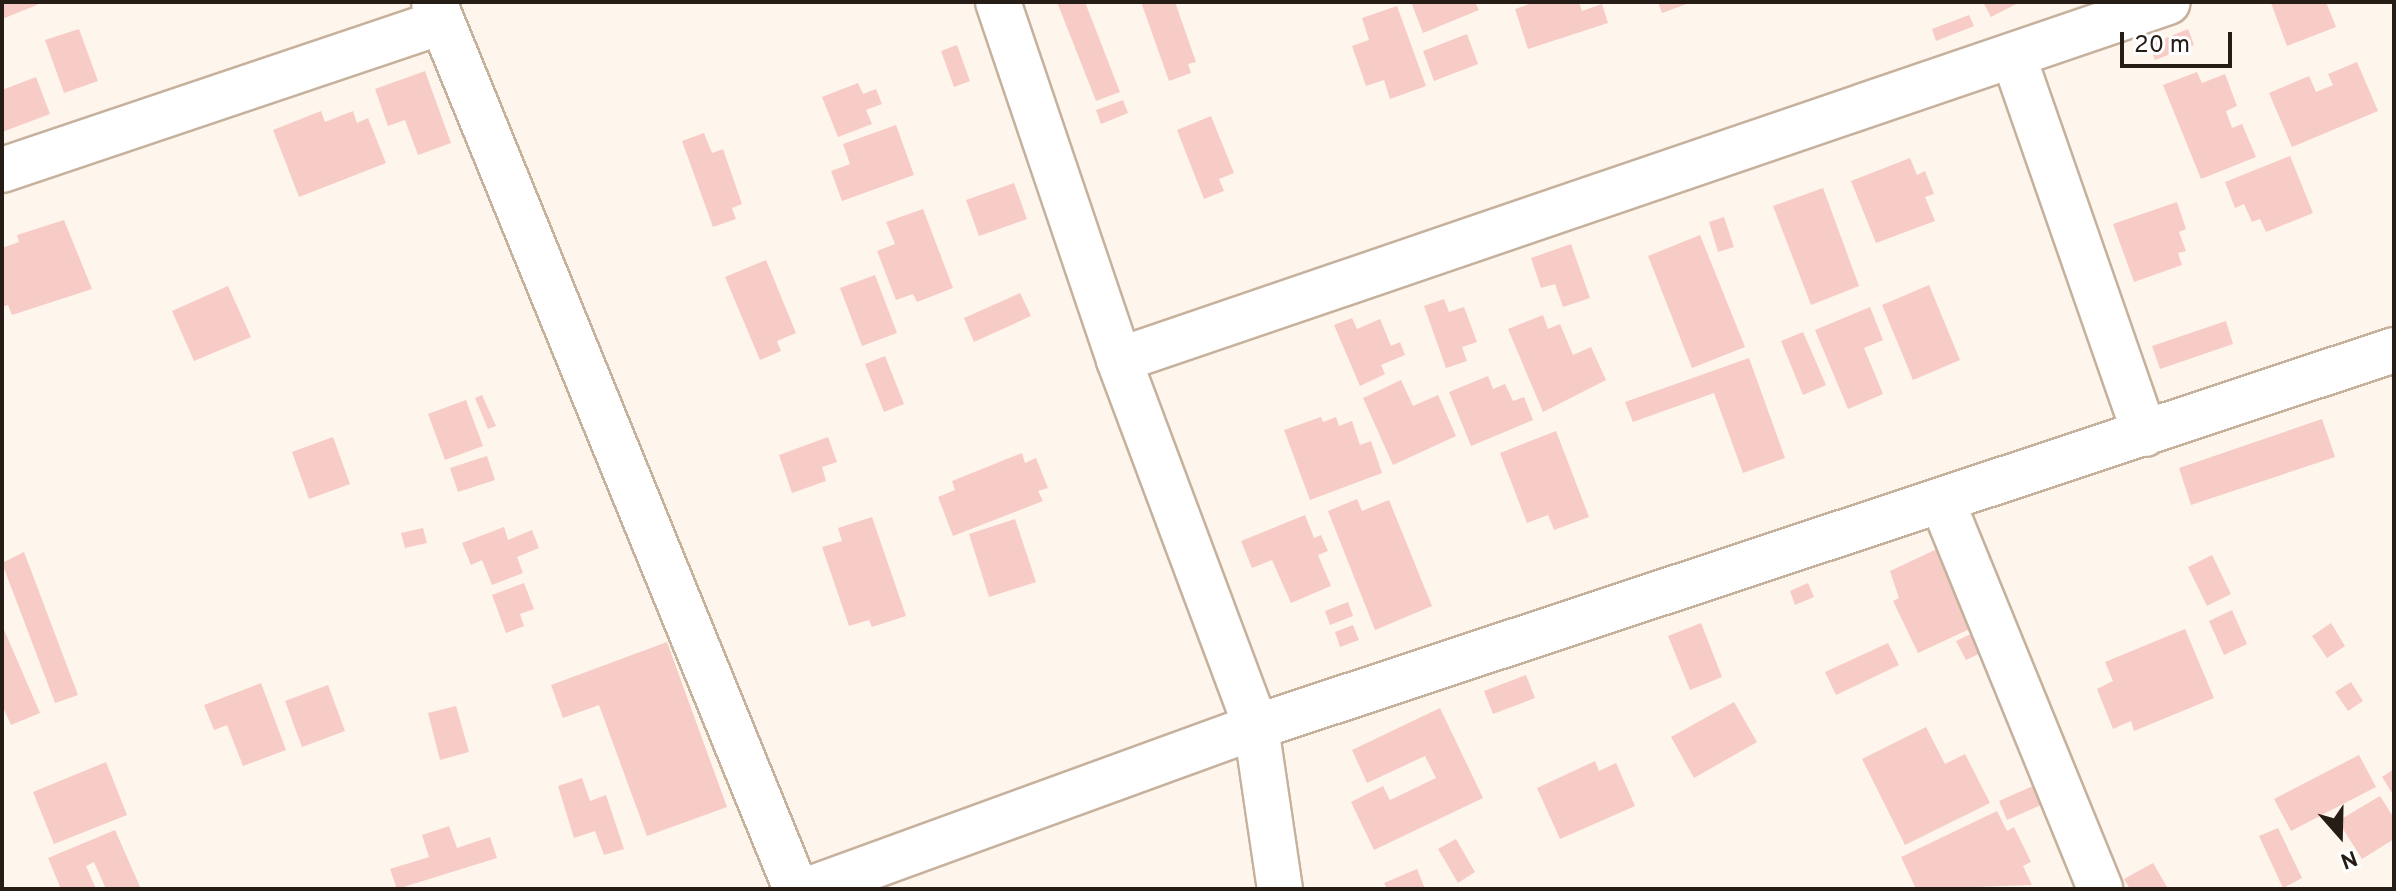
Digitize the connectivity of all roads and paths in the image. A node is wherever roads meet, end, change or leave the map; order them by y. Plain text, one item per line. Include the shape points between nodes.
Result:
1 (998, 2) edge
2 (2160, 4) edge
3 (438, 12) edge
4 (2014, 58) junction
5 (2, 170) edge
6 (2394, 350) edge
7 (1119, 360) junction
8 (2145, 434) junction
9 (1942, 501) junction
10 (1256, 727) junction
11 (796, 889) edge
12 (810, 889) edge
13 (1280, 889) edge
14 (2100, 889) edge

1 - 7 street
2 - 4 street
3 - 5 street
3 - 11 street
4 - 7 street
4 - 8 street
6 - 8 street
7 - 10 street
8 - 9 street
9 - 10 street
9 - 14 street
10 - 12 street
10 - 13 street

